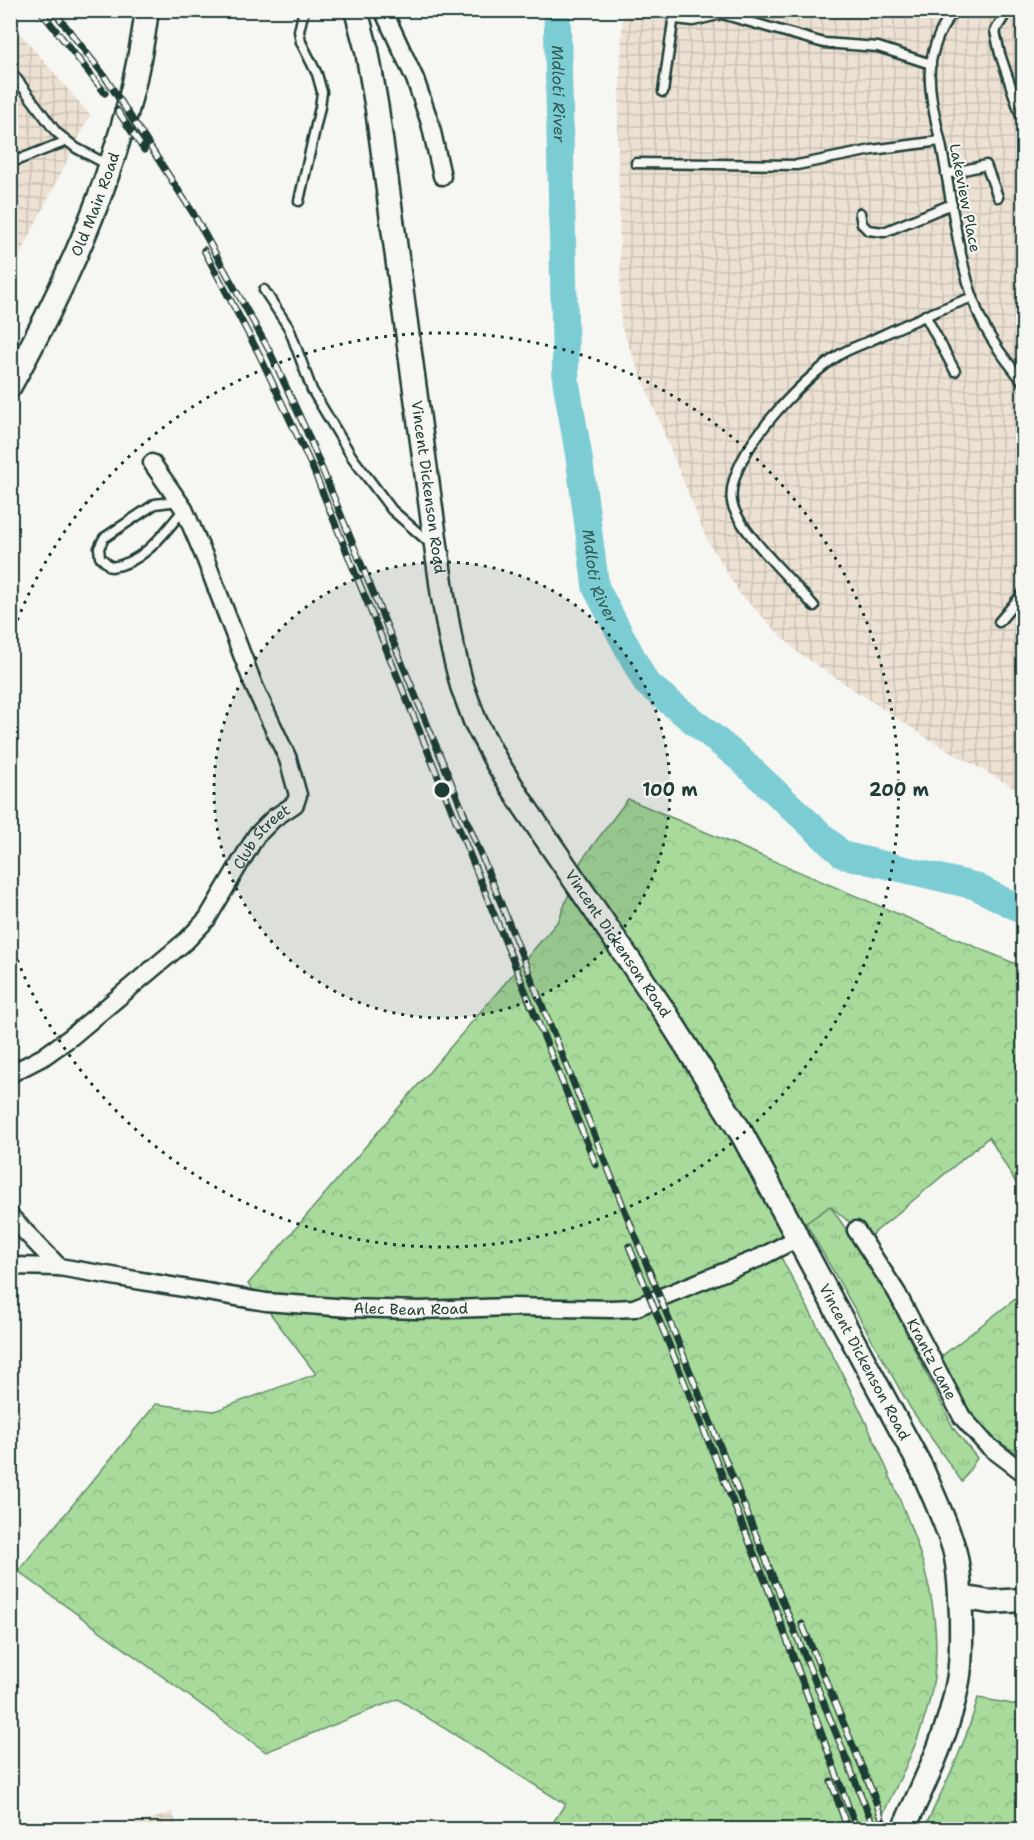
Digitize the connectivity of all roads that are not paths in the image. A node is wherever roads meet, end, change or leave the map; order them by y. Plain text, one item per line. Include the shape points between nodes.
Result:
1 (147, 10) edge
2 (303, 10) edge
3 (356, 10) edge
4 (383, 10) edge
5 (1008, 10) edge
6 (950, 12) edge
7 (931, 64) junction
8 (10, 70) edge
9 (663, 92) dead end
10 (1023, 124) edge
11 (67, 141) junction
12 (940, 141) junction
13 (10, 163) edge
14 (636, 163) dead end
15 (110, 166) junction
16 (946, 174) junction
17 (442, 176) dead end
18 (998, 197) dead end
19 (299, 201) dead end
20 (952, 204) junction
21 (860, 213) dead end
22 (264, 290) dead end
23 (973, 297) junction
24 (925, 315) junction
25 (955, 371) dead end
26 (1023, 383) edge
27 (10, 386) edge
28 (152, 463) dead end
29 (181, 505) junction
30 (436, 548) junction
31 (1023, 592) edge
32 (814, 606) dead end
33 (999, 622) dead end
34 (10, 1074) edge
35 (10, 1216) edge
36 (856, 1230) dead end
37 (798, 1238) junction
38 (10, 1266) edge
39 (59, 1267) junction
40 (1023, 1473) edge
41 (960, 1597) junction
42 (1023, 1600) edge
43 (903, 1830) edge

1 - 15 main road, Old Main Road via 136,81
2 - 19 lane via 301,42 322,92
3 - 30 main road, Vincent Dickenson Road via 379,120
4 - 17 street via 415,79
5 - 10 lane via 995,31
6 - 7 lane, Lakeview Place
7 - 9 lane via 878,47 824,43 722,14 673,22
7 - 12 lane, Lakeview Place
8 - 11 lane
11 - 13 lane
11 - 15 lane
12 - 14 lane via 797,165
12 - 16 lane, Lakeview Place
15 - 27 main road, Old Main Road via 68,276
16 - 18 lane via 986,165
16 - 20 lane, Lakeview Place
20 - 21 lane via 884,232 868,230
20 - 23 lane, Lakeview Place
22 - 30 lane via 289,328 312,390 352,458 392,510
23 - 24 lane
23 - 26 lane, Lakeview Place via 985,328
24 - 25 lane
24 - 32 lane via 839,356 796,389 752,442 735,474 732,504 736,513
28 - 29 street, Club Street
29 - 29 lane via 158,541 140,555 111,567 100,557 104,538 155,504
29 - 34 street, Club Street via 288,759 297,800 256,836 207,919 187,940 71,1037
30 - 37 main road, Vincent Dickenson Road via 462,686 496,761 709,1080
31 - 33 lane
35 - 39 street
36 - 40 street, Krantz Lane via 897,1293 962,1418 987,1445
37 - 39 street, Alec Bean Road via 759,1258 634,1308 611,1309 419,1310 266,1302
37 - 41 main road, Vincent Dickenson Road via 922,1469 954,1551
38 - 39 street, Alec Bean Road
41 - 42 main road via 990,1602
41 - 43 main road, Vincent Dickenson Road via 959,1679 952,1712 937,1756

